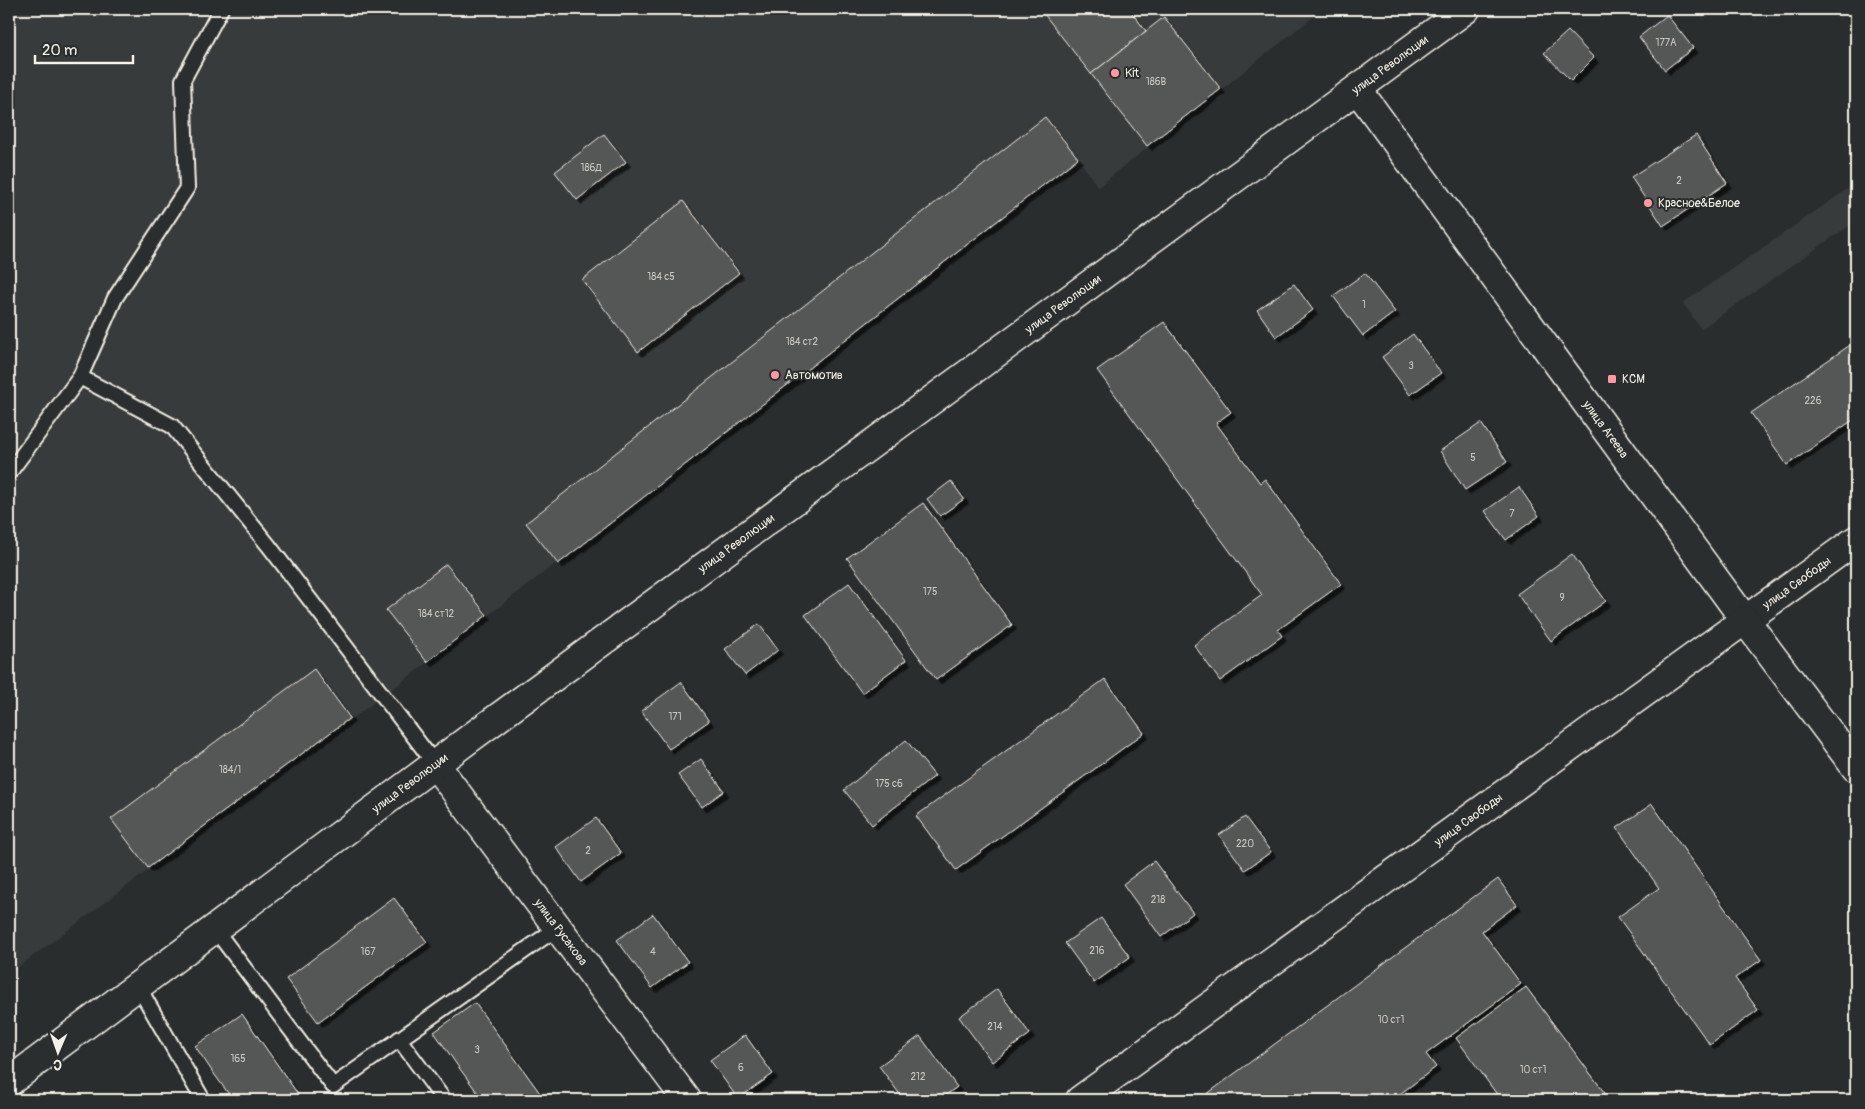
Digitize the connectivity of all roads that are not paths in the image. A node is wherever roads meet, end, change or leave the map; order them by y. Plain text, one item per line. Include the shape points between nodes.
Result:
1 (221, 9) edge
2 (1466, 9) edge
3 (1358, 90) junction
4 (80, 377) junction
5 (9, 473) edge
6 (1856, 540) edge
7 (1745, 620) junction
8 (435, 764) junction
9 (1856, 768) edge
10 (214, 928) junction
11 (557, 928) junction
12 (138, 986) junction
13 (399, 1039) junction
14 (9, 1082) edge
15 (204, 1100) edge
16 (444, 1100) edge
17 (687, 1100) edge
18 (1080, 1100) edge

1 - 4 lane via 183,80 187,188 115,298
2 - 3 street, улица Революции
3 - 7 street, улица Агеева
3 - 8 street, улица Революции
4 - 5 lane
4 - 8 lane via 172,426 269,546
6 - 7 street, улица Свободы
7 - 9 street, улица Агеева
7 - 18 street, улица Свободы
8 - 10 street, улица Революции
8 - 11 street, улица Русакова
10 - 12 street, улица Революции
10 - 13 lane via 333,1086
11 - 13 lane
11 - 17 street, улица Русакова
12 - 14 street, улица Революции
12 - 15 lane
13 - 16 lane

